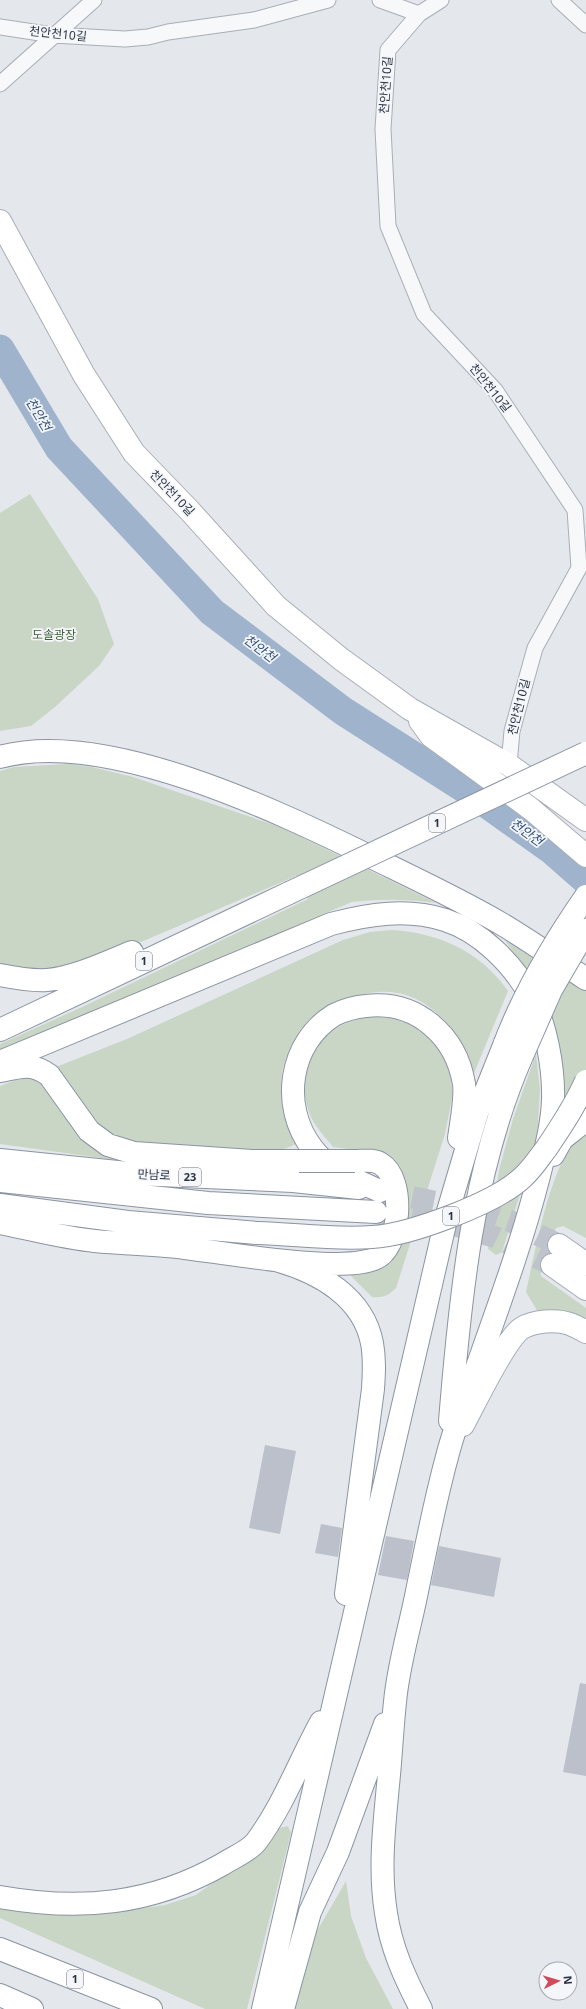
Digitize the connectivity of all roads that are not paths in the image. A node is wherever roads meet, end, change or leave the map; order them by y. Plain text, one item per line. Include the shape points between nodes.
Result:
1 (94, 0) edge
2 (328, 0) edge
3 (380, 0) edge
4 (441, 0) edge
5 (559, 0) edge
6 (419, 14) junction
7 (586, 25) edge
8 (0, 27) edge
9 (55, 35) junction
10 (0, 84) edge
11 (0, 221) edge
12 (583, 570) edge
13 (410, 709) junction
14 (586, 753) edge
15 (0, 757) edge
16 (509, 765) junction
17 (586, 820) edge
18 (586, 856) edge
19 (289, 892) junction
20 (586, 896) edge
21 (586, 930) edge
22 (0, 976) edge
23 (586, 979) edge
24 (0, 1030) edge
25 (0, 1062) edge
26 (0, 1071) edge
27 (586, 1081) edge
28 (586, 1120) edge
29 (0, 1160) edge
30 (0, 1181) edge
31 (535, 1192) junction
32 (0, 1205) edge
33 (448, 1211) junction
34 (376, 1212) tunnel mouth
35 (0, 1222) edge
36 (559, 1245) tunnel mouth
37 (279, 1261) junction
38 (586, 1264) edge
39 (552, 1265) tunnel mouth
40 (586, 1289) edge
41 (586, 1332) edge
42 (447, 1454) junction
43 (395, 1699) junction
44 (333, 1701) junction
45 (0, 1897) edge
46 (0, 1949) edge
47 (0, 1995) edge
48 (0, 1999) edge
49 (270, 2006) edge
50 (20, 2009) edge
51 (32, 2009) edge
52 (151, 2009) edge
53 (421, 2009) edge

1 - 9 street
2 - 9 street, 천안천10길 via 254,20 168,32 148,38 125,40
3 - 6 street
4 - 6 street, 천안천10길
5 - 7 street
6 - 12 street, 천안천10길 via 388,50 383,130 388,226 424,314 495,390 575,510
8 - 9 street, 천안천10길
9 - 10 street
11 - 13 main road, 천안천10길 via 84,375 134,453 289,618
12 - 16 street, 천안천10길 via 535,648 512,730
13 - 16 main road, 천안천10길
13 - 18 main road, 천안천10길 via 431,736 531,809
14 - 19 main road, 1, bridge
15 - 23 main road via 44,751 76,751 121,759 195,781 302,823 418,880 500,923
16 - 17 main road, 천안천10길
19 - 22 main road via 67,976 47,980
19 - 24 main road, 1
20 - 33 main road, bridge via 547,956 518,1009 477,1113
21 - 42 main road, bridge via 551,990 511,1082 494,1131 474,1220 464,1286
25 - 31 main road via 331,924 363,916 403,913 446,920 467,929 488,945 504,962 530,995 541,1021 549,1054 553,1098 548,1137
26 - 37 main road, bridge via 24,1066 41,1069 49,1075 89,1131 108,1145 134,1153 252,1161 374,1161 381,1164 395,1182 397,1208 388,1250 376,1259 366,1262 341,1264
27 - 32 main road, 1, bridge via 571,1113 523,1177 504,1191 454,1215 398,1234 331,1238 257,1233 128,1222
28 - 31 main road via 562,1139
29 - 33 main road, 만남로 / 23 via 137,1174 293,1181 380,1191 338,1172 312,1148 301,1129 292,1097 293,1075 300,1054 315,1030 335,1015 354,1007 382,1004 411,1011 433,1025 455,1054 464,1085 462,1119
30 - 34 main road, 만남로 / 23 via 208,1203
31 - 42 main road via 522,1237
33 - 44 main road
35 - 37 main road via 93,1241 183,1247
36 - 38 main road
37 - 44 main road via 304,1268 324,1278 341,1292 365,1323 372,1343 373,1389
39 - 40 main road
41 - 42 main road via 569,1323 550,1321 521,1328 506,1347
42 - 43 main road
43 - 49 main road via 338,1852
43 - 53 main road via 382,1845 383,1889 391,1941 402,1971
44 - 45 main road via 255,1844 225,1862 173,1887 144,1897 119,1901 65,1904 26,1902
44 - 49 main road
46 - 52 main road, 1
47 - 51 main road
48 - 50 main road

